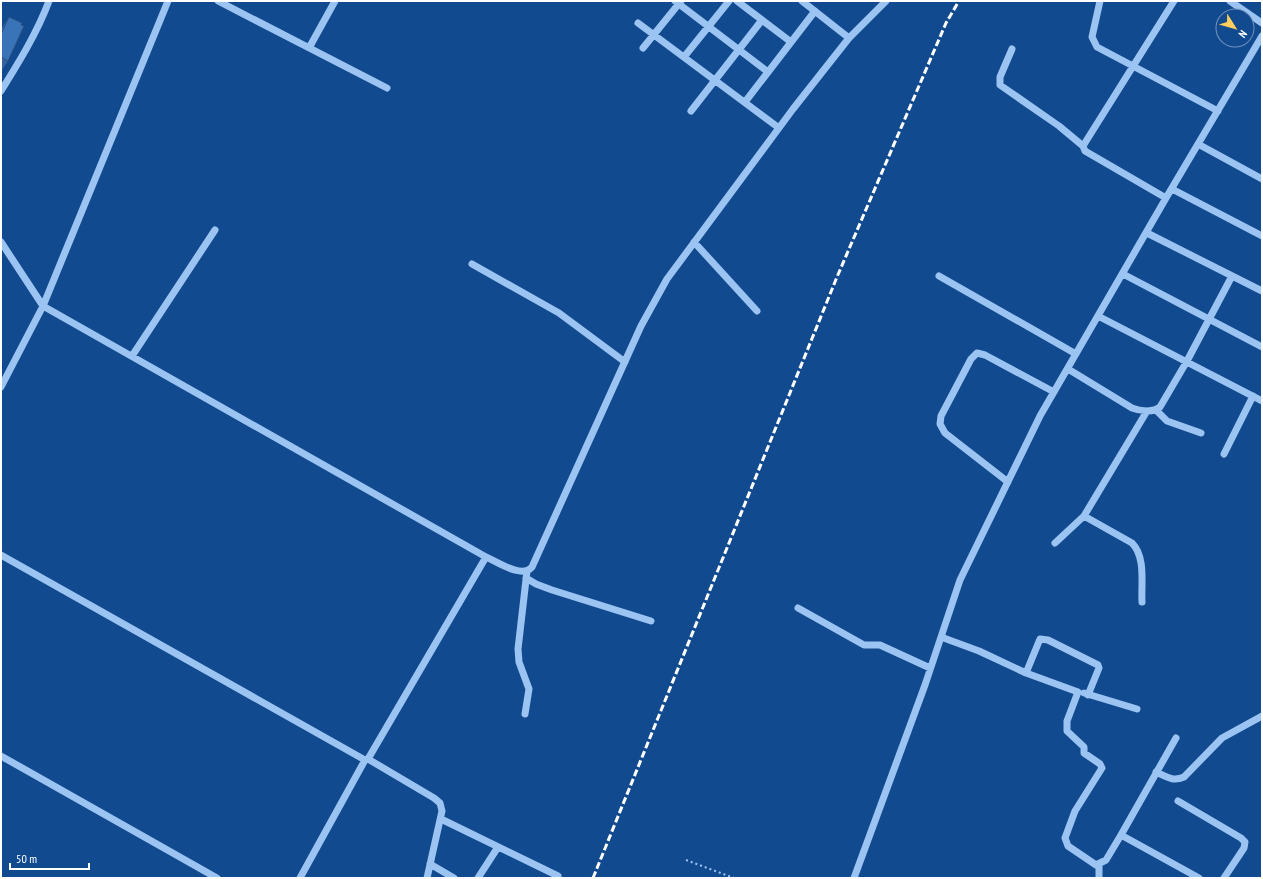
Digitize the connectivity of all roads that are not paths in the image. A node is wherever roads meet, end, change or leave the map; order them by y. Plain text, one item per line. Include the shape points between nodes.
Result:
1 (48, 1) edge
2 (168, 1) edge
3 (218, 1) edge
4 (335, 1) edge
5 (729, 1) edge
6 (737, 1) edge
7 (802, 1) edge
8 (886, 1) edge
9 (1100, 1) edge
10 (1174, 1) edge
11 (1230, 1) edge
12 (678, 2) edge
13 (815, 11) junction
14 (762, 20) junction
15 (1262, 23) edge
16 (638, 24) dead end
17 (708, 27) junction
18 (654, 35) junction
19 (1262, 36) edge
20 (849, 38) junction
21 (791, 42) junction
22 (308, 48) junction
23 (643, 48) dead end
24 (1012, 49) dead end
25 (739, 50) junction
26 (684, 57) junction
27 (1133, 67) junction
28 (768, 72) junction
29 (715, 80) junction
30 (387, 88) dead end
31 (1, 91) edge
32 (745, 102) junction
33 (1218, 110) junction
34 (691, 111) dead end
35 (779, 128) junction
36 (1198, 144) junction
37 (1083, 146) junction
38 (1262, 178) edge
39 (1172, 189) junction
40 (1166, 198) junction
41 (215, 230) dead end
42 (1146, 233) junction
43 (1262, 236) edge
44 (1, 242) edge
45 (694, 242) junction
46 (472, 264) dead end
47 (1123, 274) junction
48 (939, 276) dead end
49 (1232, 276) junction
50 (1262, 291) edge
51 (43, 306) junction
52 (757, 311) dead end
53 (1098, 316) junction
54 (1208, 320) junction
55 (1262, 347) edge
56 (1076, 354) junction
57 (132, 356) junction
58 (1187, 361) junction
59 (625, 362) junction
60 (1068, 369) junction
61 (1, 387) edge
62 (1054, 392) junction
63 (1253, 396) junction
64 (1262, 401) edge
65 (1156, 410) junction
66 (1147, 411) junction
67 (1201, 433) dead end
68 (1224, 454) dead end
69 (1008, 482) junction
70 (1084, 516) junction
71 (1055, 543) dead end
72 (1, 555) edge
73 (486, 557) junction
74 (526, 575) junction
75 (1142, 602) dead end
76 (798, 608) dead end
77 (651, 621) dead end
78 (941, 637) junction
79 (930, 668) junction
80 (1026, 673) junction
81 (1078, 692) junction
82 (1088, 694) junction
83 (1137, 709) dead end
84 (525, 714) dead end
85 (1262, 716) edge
86 (1176, 738) dead end
87 (1, 756) edge
88 (366, 759) junction
89 (1156, 772) junction
90 (1178, 801) dead end
91 (441, 819) junction
92 (1121, 835) junction
93 (498, 847) junction
94 (430, 864) junction
95 (1099, 864) junction
96 (558, 876) dead end
97 (217, 878) edge
98 (300, 878) edge
99 (427, 878) edge
100 (454, 878) edge
101 (478, 878) edge
102 (854, 878) edge
103 (1099, 878) edge
104 (1199, 878) edge
105 (1224, 878) edge

1 - 31 street via 26,50
2 - 51 street
3 - 22 street
4 - 22 street
5 - 17 street
6 - 14 street
7 - 13 street
8 - 20 street
9 - 27 street via 1092,37 1094,43
10 - 27 street
11 - 15 street
12 - 17 street
12 - 18 street
13 - 20 street
13 - 21 street
14 - 21 street
14 - 25 street
16 - 18 street
17 - 25 street
17 - 26 street
18 - 23 street
18 - 26 street
19 - 33 street
20 - 35 street
21 - 28 street
22 - 30 street
24 - 37 street via 1000,77 1000,85
25 - 28 street
25 - 29 street
26 - 29 street
27 - 33 street
27 - 37 street
28 - 32 street
29 - 32 street
29 - 34 street
32 - 35 street
33 - 36 street
35 - 45 street
36 - 38 street
36 - 39 street
37 - 40 street via 1085,151
39 - 40 street
39 - 43 street
40 - 42 street
41 - 57 street
42 - 47 street
42 - 49 street
44 - 51 street
45 - 52 street
45 - 59 street via 657,296
46 - 59 street via 559,313
47 - 53 street
47 - 54 street
48 - 56 street
49 - 50 street
49 - 54 street
51 - 57 street
51 - 61 street
53 - 56 street
53 - 58 street
54 - 55 street
54 - 58 street
56 - 60 street
57 - 73 street
58 - 63 street
58 - 65 street
59 - 74 street via 532,567
60 - 62 street
60 - 66 street via 1132,408
62 - 69 street
62 - 69 street via 986,355 977,354 971,359 942,411 940,424 945,433
63 - 64 street
63 - 68 street
65 - 66 street
65 - 67 street via 1167,421
66 - 70 street
69 - 78 street via 960,580
70 - 71 street
70 - 75 street via 1137,548 1141,561
72 - 88 street
73 - 74 street
73 - 88 street
74 - 77 street via 536,584 552,590
74 - 84 street via 518,649 519,662 529,689
76 - 79 street via 864,645 880,645
78 - 79 street
78 - 80 street via 987,654
79 - 102 street
80 - 81 street
80 - 82 street via 1040,639 1048,640 1098,665
81 - 82 street
81 - 95 street via 1067,721 1067,731 1084,747 1084,753 1102,768 1075,811 1065,838 1068,846 1096,865
82 - 83 street
85 - 89 street via 1222,738 1184,777 1170,779
86 - 89 street
87 - 97 street
88 - 91 street via 434,798 440,803
88 - 98 street
89 - 92 street
90 - 105 street via 1245,842 1244,848
91 - 93 street
91 - 94 street
92 - 95 street via 1110,855
92 - 104 street
93 - 96 street
93 - 101 street
94 - 99 street
94 - 100 street
95 - 103 street

